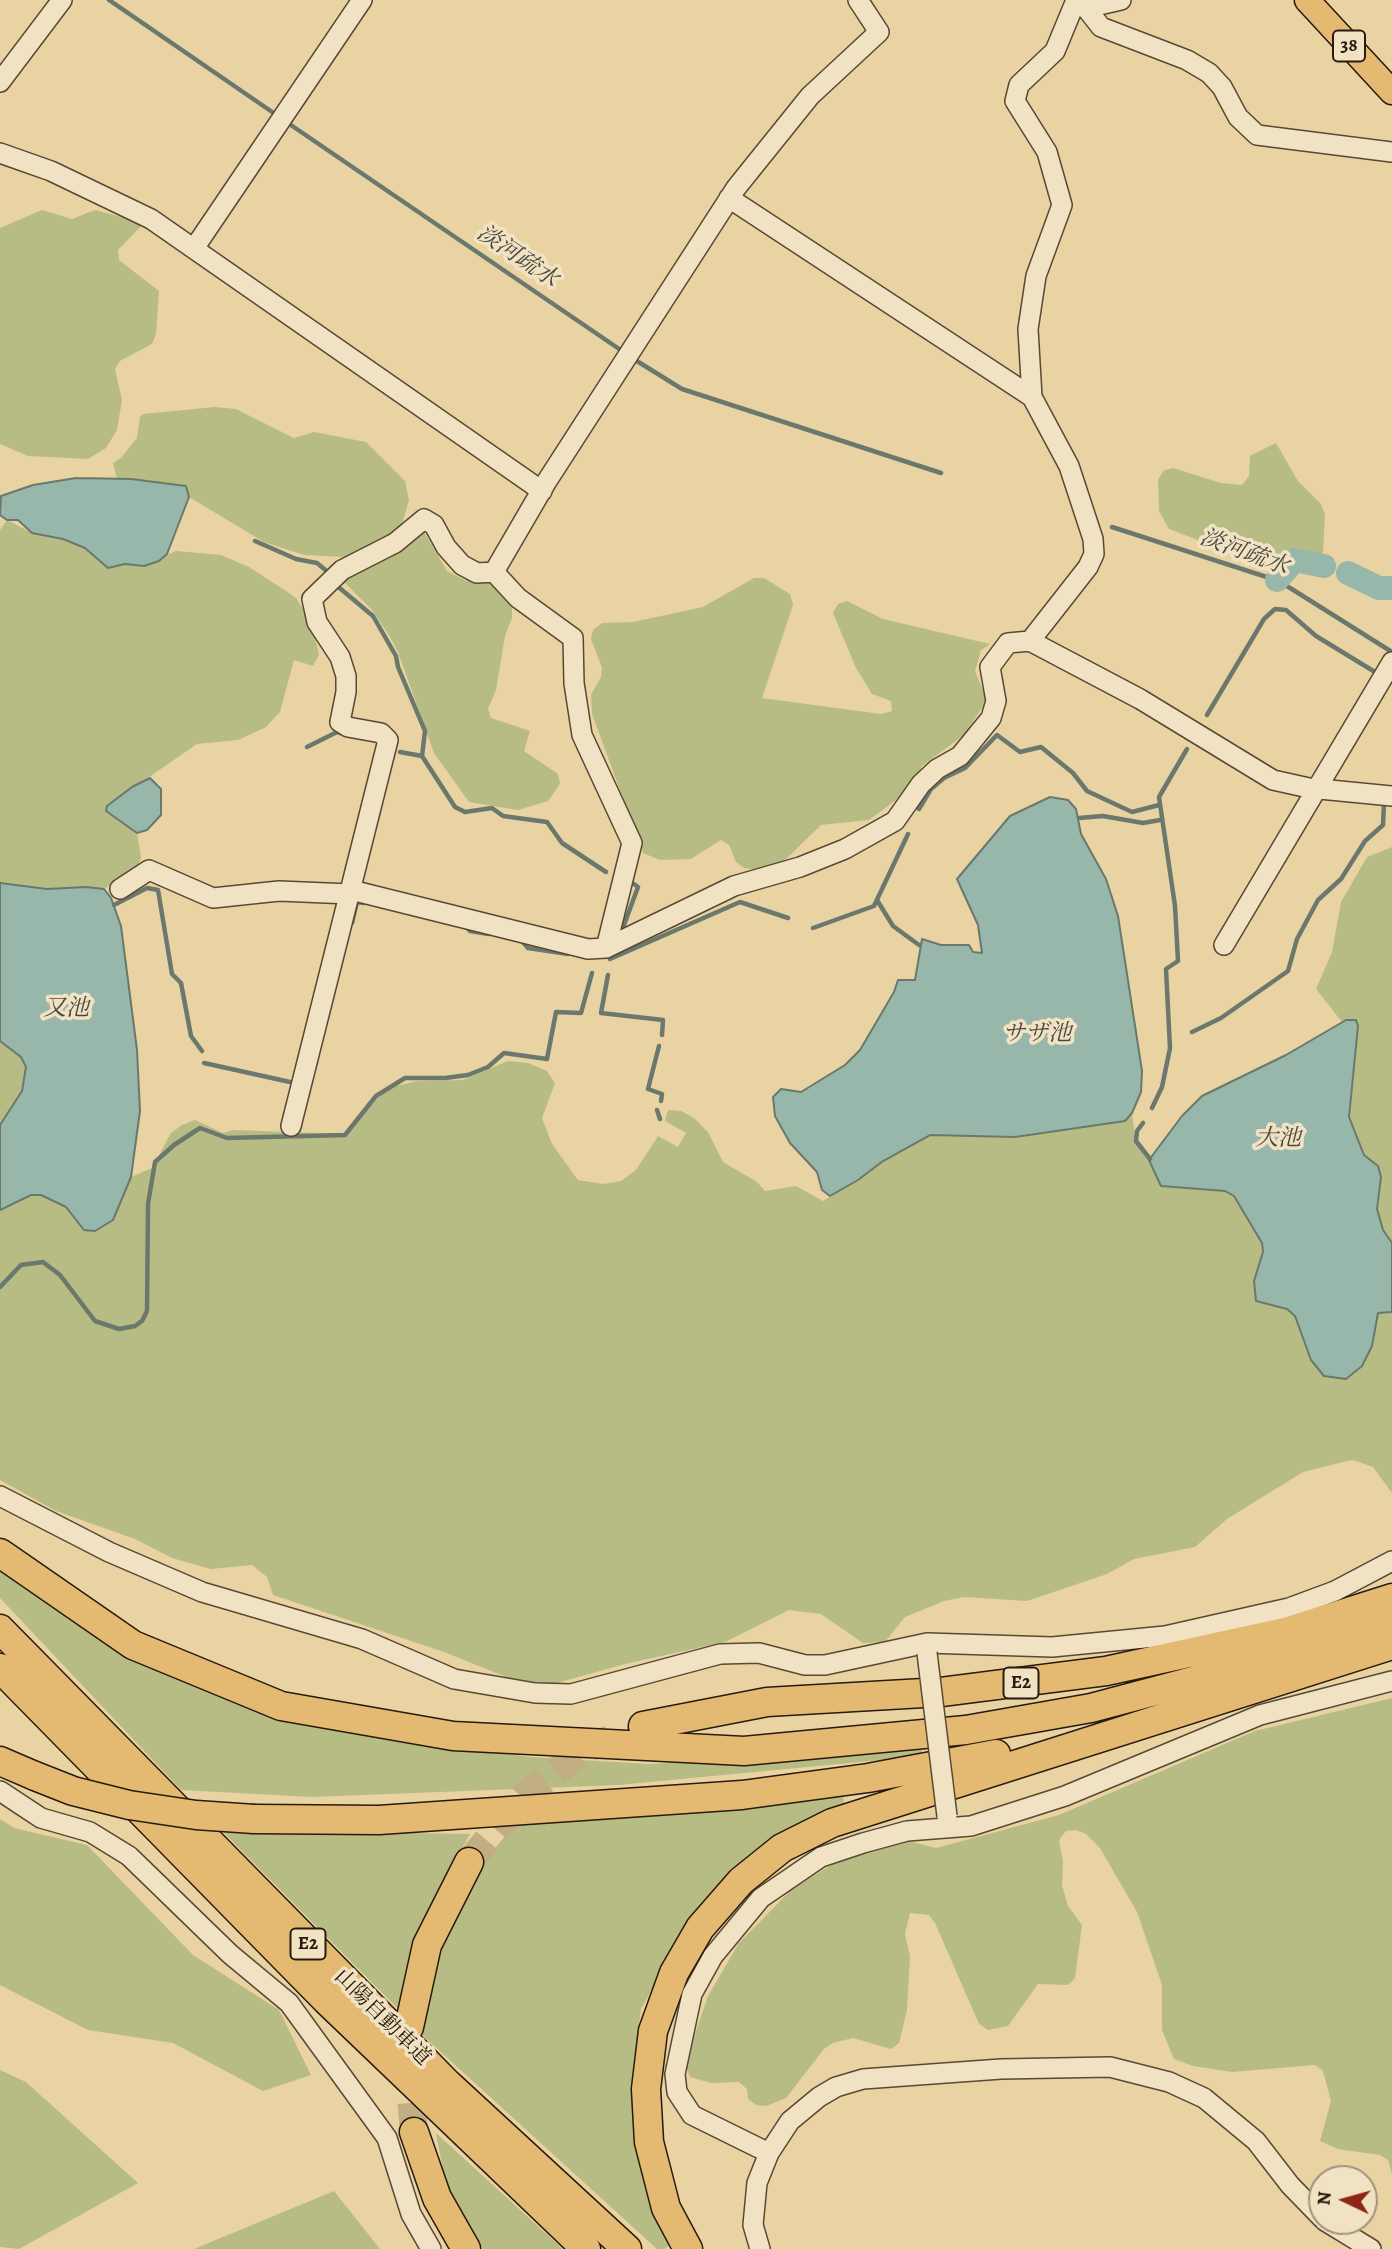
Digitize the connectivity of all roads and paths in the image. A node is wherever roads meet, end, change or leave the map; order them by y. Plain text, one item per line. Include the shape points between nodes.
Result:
1 (62, 0) edge
2 (362, 0) edge
3 (858, 0) edge
4 (1121, 0) edge
5 (1307, 0) edge
6 (1075, 4) edge
7 (0, 82) edge
8 (1392, 92) edge
9 (1392, 152) edge
10 (0, 153) edge
11 (729, 198) junction
12 (195, 247) junction
13 (1032, 397) junction
14 (542, 491) junction
15 (494, 572) junction
16 (1030, 641) junction
17 (1392, 662) edge
18 (1317, 788) junction
19 (1392, 796) edge
20 (120, 889) dead end
21 (350, 892) junction
22 (1224, 945) dead end
23 (606, 948) junction
24 (291, 1126) dead end
25 (0, 1496) edge
26 (0, 1553) edge
27 (1392, 1562) edge
28 (1392, 1598) edge
29 (1392, 1620) edge
30 (0, 1629) edge
31 (1392, 1645) edge
32 (927, 1648) junction
33 (0, 1668) edge
34 (1295, 1678) junction
35 (1392, 1681) edge
36 (643, 1726) dead end
37 (0, 1760) edge
38 (0, 1791) edge
39 (948, 1821) junction
40 (469, 1862) tunnel mouth
41 (410, 2026) dead end
42 (414, 2132) tunnel mouth
43 (769, 2153) junction
44 (1308, 2203) edge
45 (1349, 2235) edge
46 (431, 2249) edge
47 (466, 2249) edge
48 (586, 2249) edge
49 (627, 2249) edge
50 (688, 2249) edge
51 (760, 2249) edge
52 (1371, 2249) edge

1 - 7 street
2 - 12 street
3 - 11 street via 879,32 810,96
4 - 6 street
5 - 8 main road, 38
6 - 9 street via 1101,27 1209,73 1238,117 1257,135
6 - 13 street via 1055,51 1019,85 1015,101 1047,152 1062,205 1036,276 1030,316
10 - 12 street via 51,171 151,219
11 - 13 street
11 - 14 street
12 - 14 street
13 - 16 street via 1069,467 1094,554
14 - 15 street
15 - 21 street via 477,572 462,565 434,525 424,519 395,543 342,570 312,599 313,612 346,676 340,722 381,733 388,740
15 - 23 street via 518,598 573,638 582,735 632,843
16 - 18 street via 1140,699 1273,780
16 - 23 street via 1008,643 990,667 996,701 991,718 960,756 921,784 895,821 845,849 734,886
17 - 18 street
18 - 19 street
18 - 22 street
20 - 21 street via 149,870 213,898 279,891
21 - 23 street via 588,948
21 - 24 street
25 - 32 street via 109,1552 202,1592 362,1639 454,1679 535,1693 571,1694 720,1654 759,1653 805,1665 825,1665
26 - 29 highway via 133,1645 281,1706 453,1736 744,1751 966,1730 1091,1708 1291,1655
27 - 32 street via 1289,1608 1165,1636 1052,1647
28 - 36 highway, E2 via 1285,1632 1107,1671 941,1692 767,1702
30 - 49 highway, 山陽自動車道 / E2 via 448,2084
31 - 34 highway
32 - 39 street, bridge
33 - 48 highway, 山陽自動車道 / E2 via 326,2000
34 - 37 highway, bridge via 965,1761 742,1795 576,1809 379,1820 196,1815 73,1791
34 - 50 highway via 832,1823 782,1848 741,1881 701,1928 674,1973 653,2031 646,2089 649,2142 666,2208
35 - 39 street via 1260,1715 1065,1796 971,1826
38 - 46 street via 41,1818 90,1832 129,1856 230,1954 289,2003 387,2138 411,2214
39 - 43 street via 821,1857 761,1898 702,1975 686,2020 675,2074 677,2092 692,2115
40 - 41 highway via 428,1945
42 - 47 highway via 437,2198
43 - 44 street via 790,2121 819,2097 863,2079 1001,2068 1110,2067 1169,2082 1204,2098 1256,2141
43 - 51 street via 757,2183 753,2225
45 - 52 street

